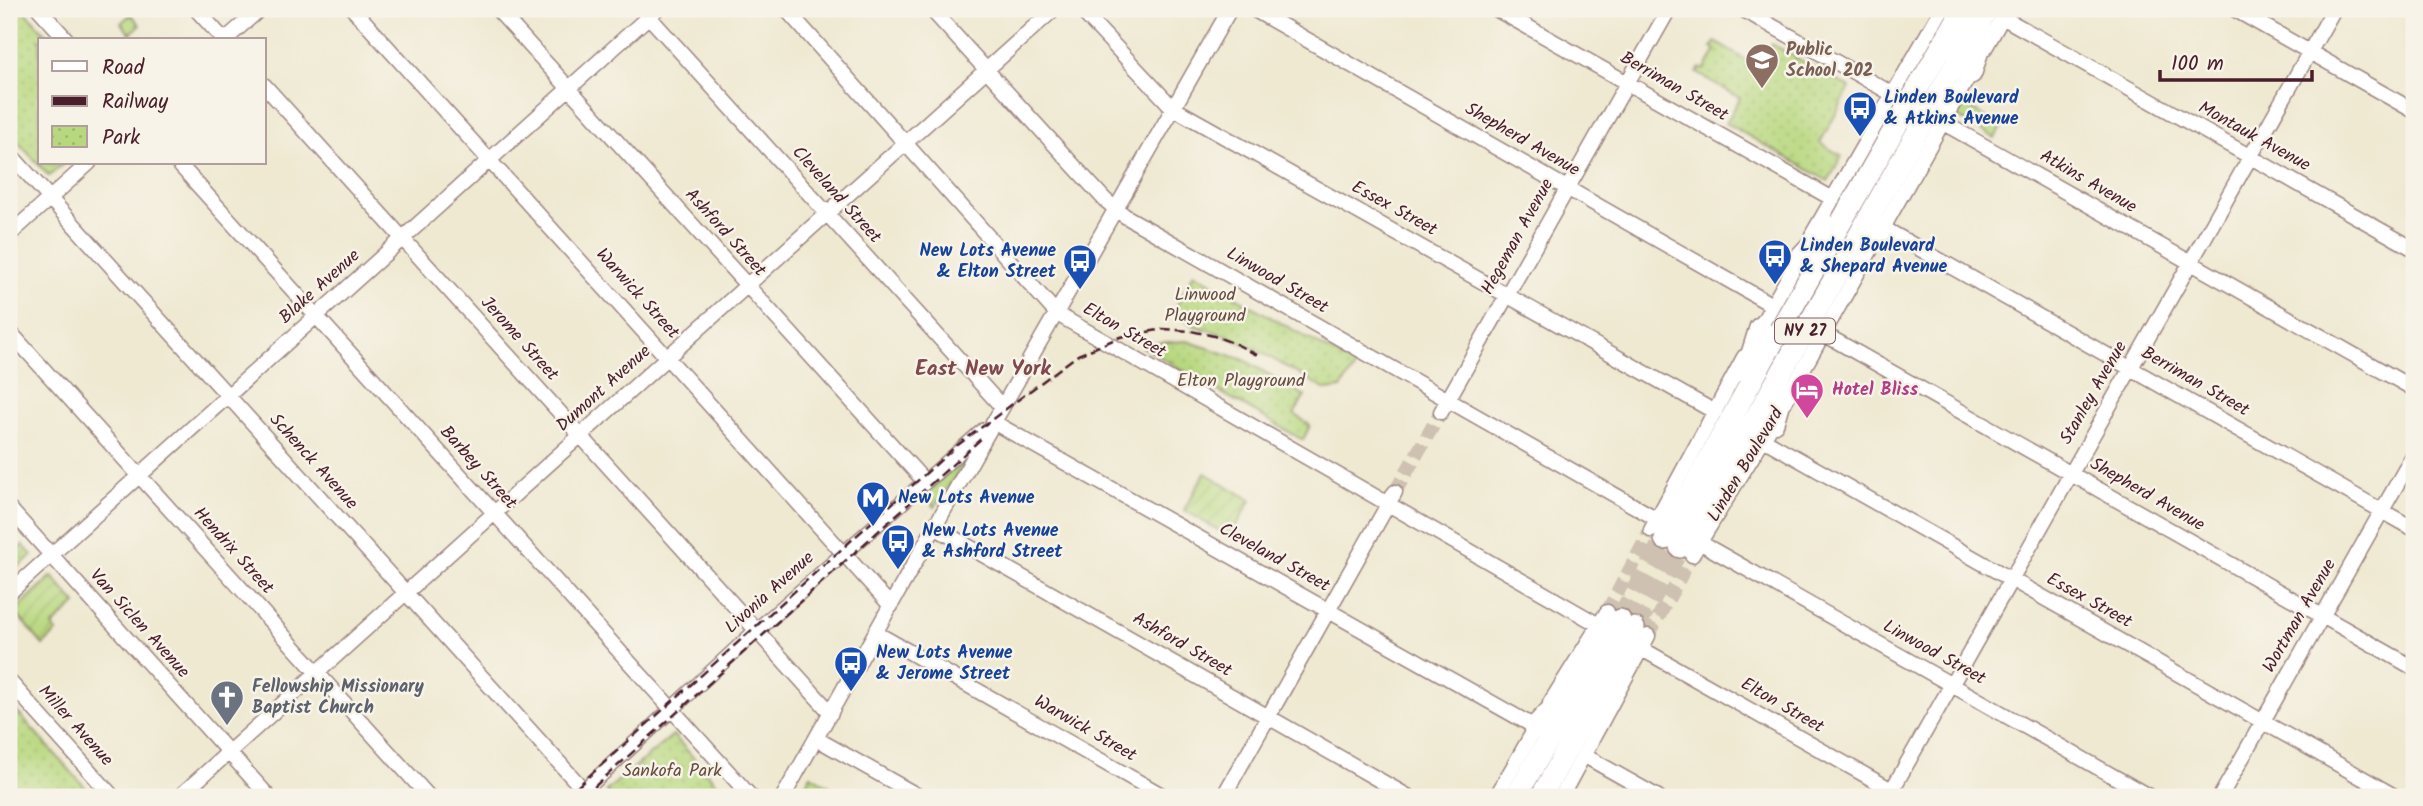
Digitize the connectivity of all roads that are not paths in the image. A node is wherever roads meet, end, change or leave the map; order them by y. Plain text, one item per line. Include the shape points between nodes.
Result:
1 (39, 9) edge
2 (196, 9) edge
3 (260, 9) edge
4 (353, 9) edge
5 (497, 9) edge
6 (786, 9) edge
7 (931, 9) edge
8 (1054, 9) edge
9 (1080, 9) edge
10 (1230, 9) edge
11 (1253, 9) edge
12 (1496, 9) edge
13 (1669, 9) edge
14 (1742, 9) edge
15 (1941, 9) edge
16 (1963, 9) edge
17 (2234, 9) edge
18 (2334, 9) edge
19 (649, 11) edge
20 (1997, 11) edge
21 (65, 38) edge
22 (223, 38) edge
23 (227, 38) edge
24 (2310, 51) junction
25 (986, 70) junction
26 (1971, 72) joint
27 (1627, 83) junction
28 (266, 87) edge
29 (569, 89) junction
30 (1173, 108) junction
31 (1918, 108) junction
32 (2414, 111) edge
33 (906, 142) junction
34 (9, 153) edge
35 (2250, 158) junction
36 (489, 160) junction
37 (88, 164) edge
38 (178, 164) edge
39 (1567, 189) junction
40 (50, 198) junction
41 (1843, 200) junction
42 (1115, 209) junction
43 (827, 214) junction
44 (1883, 228) junction
45 (9, 235) edge
46 (402, 238) junction
47 (2414, 249) edge
48 (1798, 260) joint
49 (2190, 262) junction
50 (747, 286) junction
51 (1829, 288) junction
52 (1508, 294) junction
53 (1772, 305) junction
54 (1057, 314) junction
55 (316, 316) junction
56 (1760, 328) joint
57 (9, 331) edge
58 (1824, 334) junction
59 (1795, 348) junction
60 (667, 357) junction
61 (2130, 368) junction
62 (2414, 389) edge
63 (228, 396) junction
64 (1444, 406) junction
65 (1002, 407) junction
66 (1725, 412) junction
67 (993, 422) junction
68 (1768, 431) junction
69 (580, 436) junction
70 (2414, 454) edge
71 (2071, 474) junction
72 (139, 476) junction
73 (925, 482) junction
74 (1391, 498) junction
75 (9, 509) edge
76 (2382, 511) junction
77 (494, 514) junction
78 (936, 528) junction
79 (2414, 529) edge
80 (1674, 539) junction
81 (844, 553) junction
82 (51, 555) junction
83 (2011, 579) junction
84 (9, 593) edge
85 (406, 593) junction
86 (891, 606) junction
87 (1328, 610) junction
88 (2322, 616) junction
89 (1625, 628) junction
90 (757, 631) junction
91 (876, 633) junction
92 (2414, 668) edge
93 (1587, 672) junction
94 (317, 673) junction
95 (9, 681) edge
96 (1951, 684) junction
97 (670, 710) junction
98 (831, 713) junction
99 (1268, 716) junction
100 (2263, 722) junction
101 (1535, 727) junction
102 (817, 739) junction
103 (229, 753) junction
104 (1585, 756) junction
105 (584, 795) edge
106 (1894, 795) edge
107 (113, 797) edge
108 (179, 797) edge
109 (269, 797) edge
110 (429, 797) edge
111 (751, 797) edge
112 (783, 797) edge
113 (920, 797) edge
114 (1165, 797) edge
115 (1223, 797) edge
116 (1409, 797) edge
117 (1496, 797) edge
118 (1516, 797) edge
119 (1541, 797) edge
120 (1561, 797) edge
121 (1658, 797) edge
122 (2150, 797) edge
123 (2220, 797) edge
124 (2396, 797) edge

1 - 21 street
2 - 22 street
3 - 23 street
4 - 36 street, Warwick Street
5 - 29 street, Ashford Street
6 - 33 street, Elton Street
7 - 25 street, Linwood Street
8 - 25 street, Dumont Avenue
9 - 30 street, Essex Street
10 - 30 street
11 - 39 street, Shepherd Avenue
12 - 27 street, Berriman Street
13 - 27 street, Hegeman Avenue
14 - 31 street, Atkins Avenue
15 - 31 street, Linden Boulevard
16 - 31 highway, Linden Boulevard / NY 27
17 - 24 street
18 - 24 street, Stanley Avenue
19 - 29 street, Blake Avenue
19 - 43 street, Cleveland Street
20 - 26 highway
20 - 31 highway, Linden Boulevard / NY 27
20 - 35 street, Montauk Avenue
24 - 32 street
24 - 35 street, Stanley Avenue
25 - 33 street, Dumont Avenue
25 - 42 street, Linwood Street
26 - 31 street, Linden Boulevard
27 - 39 street, Hegeman Avenue
27 - 41 street, Berriman Street
28 - 46 street, Jerome Street
29 - 36 street, Blake Avenue
29 - 50 street, Ashford Street
30 - 42 street
30 - 52 street, Essex Street
31 - 41 highway, Linden Boulevard / NY 27
31 - 44 street, Linden Boulevard
31 - 49 street, Atkins Avenue
31 - 51 highway, Linden Boulevard / NY 27
33 - 43 street, Dumont Avenue
33 - 54 street, Elton Street
34 - 40 street, Schenck Avenue
35 - 47 street, Montauk Avenue
35 - 49 street, Stanley Avenue
36 - 46 street, Blake Avenue
36 - 60 street, Warwick Street
37 - 40 street
38 - 55 street, Barbey Street
39 - 52 street, Hegeman Avenue
39 - 53 street, Shepherd Avenue
40 - 45 street
40 - 63 street, Schenck Avenue
41 - 48 highway
41 - 66 highway, Linden Boulevard / NY 27
42 - 54 street
42 - 64 street, Linwood Street
43 - 50 street, Dumont Avenue
43 - 65 street, Cleveland Street
44 - 51 highway
44 - 58 street, Linden Boulevard
44 - 61 street, Berriman Street
46 - 55 street, Blake Avenue
46 - 69 street, Jerome Street
48 - 53 street
49 - 61 street, Stanley Avenue
49 - 62 street, Atkins Avenue
50 - 60 street, Dumont Avenue
50 - 73 street, Ashford Street
51 - 59 highway, Linden Boulevard / NY 27
52 - 64 street, Hegeman Avenue
52 - 66 street, Essex Street
53 - 56 street
54 - 65 street
54 - 74 street, Elton Street
55 - 63 street, Blake Avenue
55 - 77 street, Barbey Street
56 - 66 highway
57 - 72 street, Hendrix Street
58 - 68 street, Linden Boulevard
58 - 71 street, Shepherd Avenue
59 - 68 highway
59 - 80 highway, Linden Boulevard / NY 27
60 - 69 street, Dumont Avenue
60 - 81 street, Warwick Street
61 - 71 street, Stanley Avenue
61 - 76 street, Berriman Street
63 - 72 street, Blake Avenue
63 - 85 street, Schenck Avenue
64 - 80 street, Linwood Street
65 - 67 street
66 - 80 highway, Linden Boulevard / NY 27
67 - 73 street, Livonia Avenue
67 - 78 street
67 - 87 street, Cleveland Street
68 - 80 street, Linden Boulevard
68 - 83 street, Essex Street
69 - 77 street, Dumont Avenue
69 - 90 street, Jerome Street
70 - 76 street, Wortman Avenue
71 - 83 street, Stanley Avenue
71 - 88 street, Shepherd Avenue
72 - 82 street, Blake Avenue
72 - 94 street, Hendrix Street
73 - 81 street, Livonia Avenue
74 - 87 street
74 - 89 street, Elton Street
75 - 82 street, Van Siclen Avenue
76 - 79 street, Berriman Street
76 - 88 street, Wortman Avenue
77 - 85 street, Dumont Avenue
77 - 97 street, Barbey Street
78 - 86 street
78 - 99 street, Ashford Street
80 - 96 street, Linwood Street
81 - 86 street, Warwick Street
81 - 90 street, Livonia Avenue
82 - 84 street, Blake Avenue
82 - 103 street, Van Siclen Avenue
83 - 96 street, Stanley Avenue
83 - 100 street, Essex Street
85 - 94 street, Dumont Avenue
85 - 105 street, Schenck Avenue
86 - 91 street
87 - 99 street
87 - 101 street, Cleveland Street
88 - 92 street, Shepherd Avenue
88 - 100 street, Wortman Avenue
89 - 93 highway
89 - 101 street
89 - 104 street
89 - 106 street, Elton Street
89 - 119 highway
90 - 97 street, Livonia Avenue
90 - 98 street, Jerome Street
91 - 98 street
91 - 114 street, Warwick Street
93 - 101 highway
93 - 118 highway
94 - 103 street, Dumont Avenue
94 - 110 street, Hendrix Street
95 - 107 street, Miller Avenue
96 - 106 street, Stanley Avenue
96 - 122 street, Linwood Street
97 - 105 street, Livonia Avenue
97 - 111 street, Barbey Street
98 - 102 street
99 - 115 street
99 - 116 street, Ashford Street
100 - 123 street, Wortman Avenue
100 - 124 street, Essex Street
101 - 117 street
102 - 112 street
102 - 113 street
103 - 108 street, Dumont Avenue
103 - 109 street, Van Siclen Avenue
104 - 120 street
104 - 121 street

